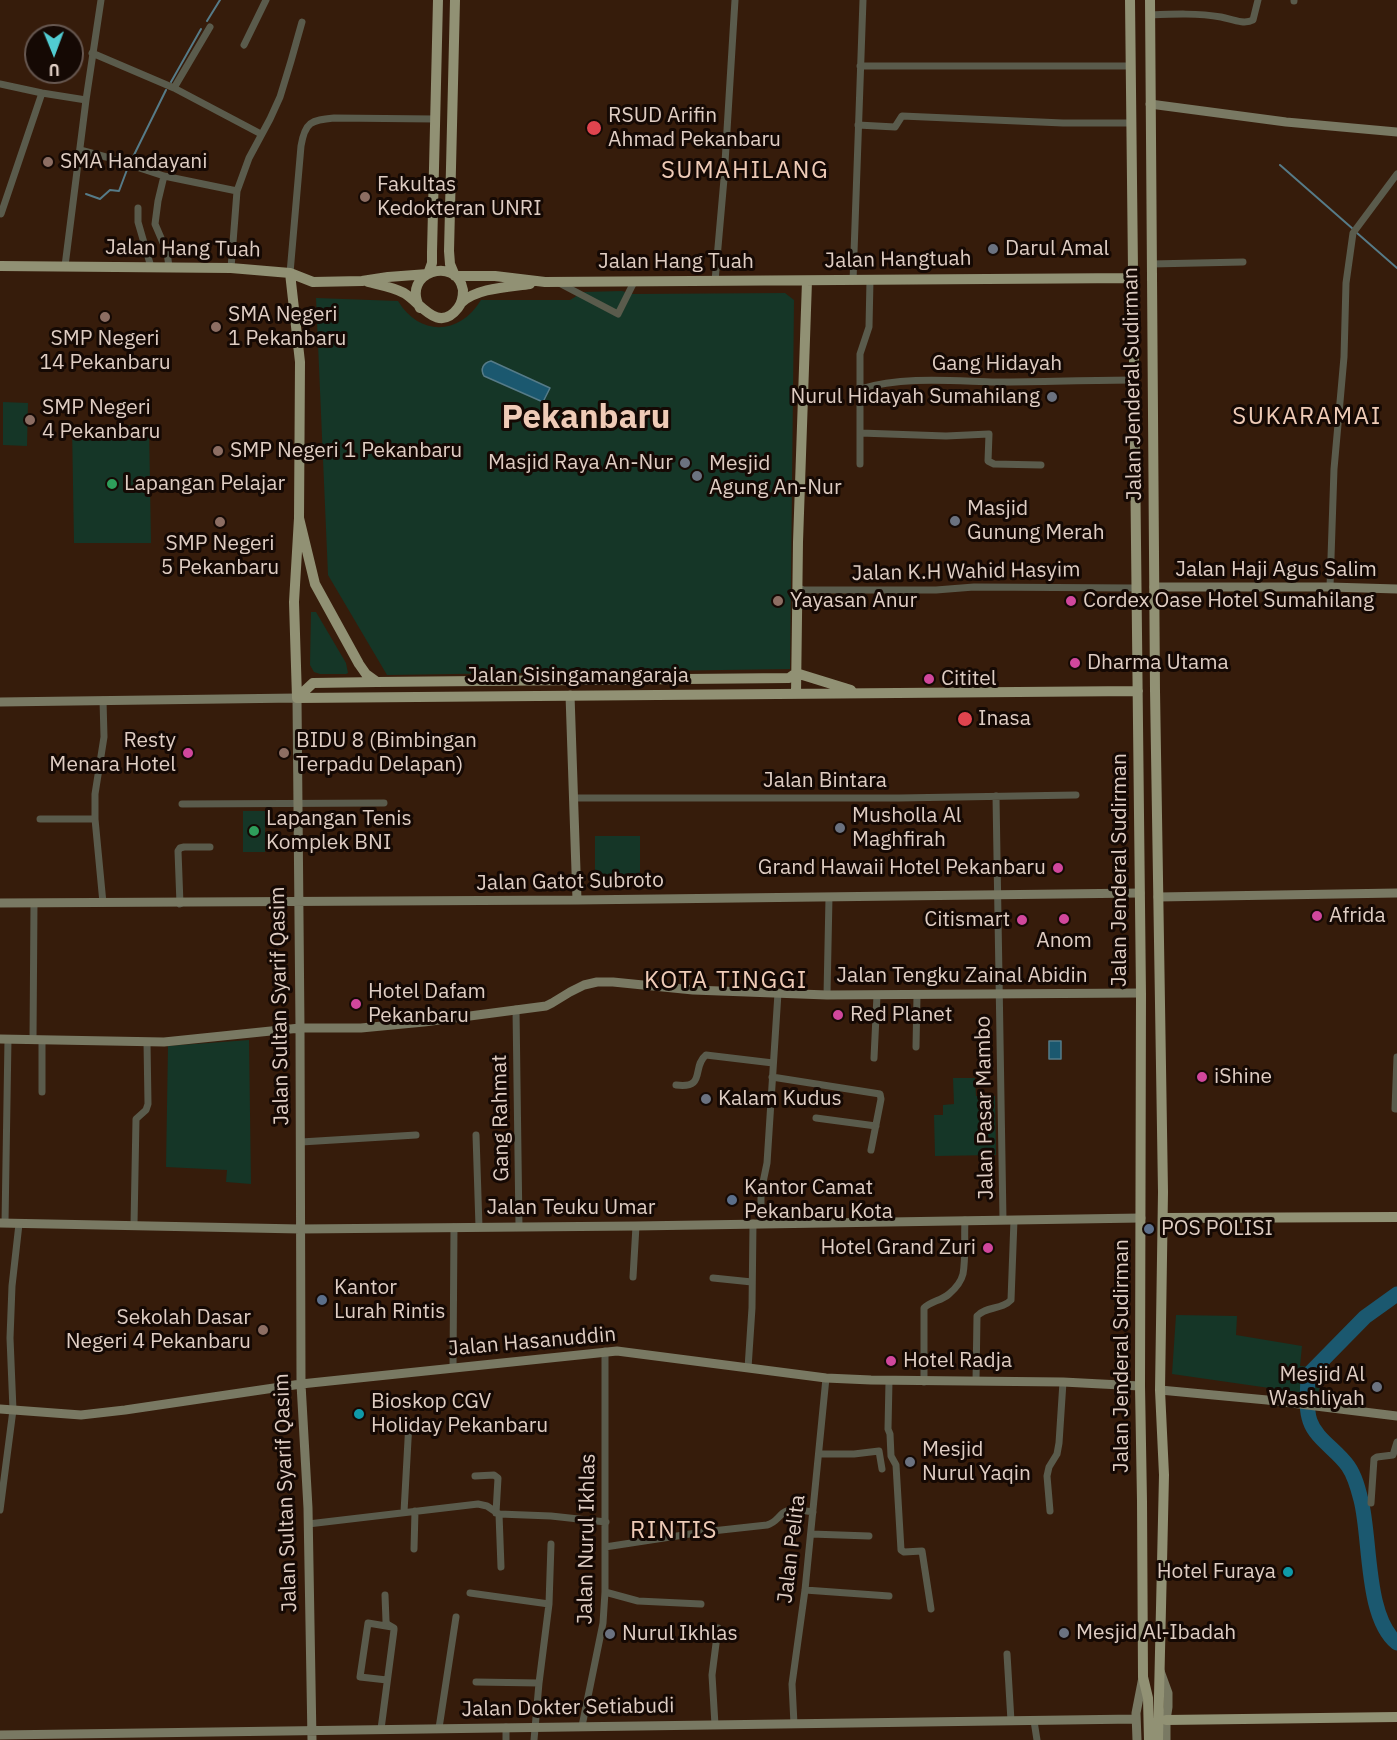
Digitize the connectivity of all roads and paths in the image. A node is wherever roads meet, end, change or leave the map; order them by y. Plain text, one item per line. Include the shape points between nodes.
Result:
1 (100, 0) edge
2 (266, 0) edge
3 (438, 0) edge
4 (455, 0) edge
5 (735, 0) edge
6 (863, 0) edge
7 (1130, 0) edge
8 (1150, 0) edge
9 (1258, 0) edge
10 (1150, 15) junction
11 (302, 22) dead end
12 (210, 27) dead end
13 (244, 45) dead end
14 (93, 53) junction
15 (860, 66) junction
16 (1131, 66) junction
17 (0, 84) edge
18 (174, 88) junction
19 (42, 93) junction
20 (86, 99) junction
21 (1150, 104) junction
22 (435, 119) junction
23 (1132, 123) junction
24 (858, 125) junction
25 (1397, 132) edge
26 (261, 134) junction
27 (80, 150) junction
28 (1397, 174) edge
29 (164, 176) junction
30 (237, 191) junction
31 (138, 208) dead end
32 (1, 214) edge
33 (1243, 262) dead end
34 (1151, 264) junction
35 (65, 266) junction
36 (0, 267) edge
37 (151, 267) junction
38 (169, 267) junction
39 (231, 268) junction
40 (290, 273) junction
41 (428, 274) junction
42 (454, 276) junction
43 (1134, 278) junction
44 (853, 280) junction
45 (870, 280) junction
46 (362, 281) junction
47 (715, 281) junction
48 (807, 281) junction
49 (545, 282) junction
50 (557, 282) junction
51 (634, 282) junction
52 (461, 303) junction
53 (420, 308) junction
54 (1135, 380) junction
55 (860, 389) junction
56 (860, 433) junction
57 (860, 464) dead end
58 (1041, 465) dead end
59 (299, 518) junction
60 (797, 587) junction
61 (1154, 587) junction
62 (1330, 587) junction
63 (1136, 588) junction
64 (1397, 589) edge
65 (796, 673) junction
66 (546, 681) junction
67 (377, 682) junction
68 (1138, 691) junction
69 (860, 693) junction
70 (796, 694) junction
71 (570, 695) junction
72 (297, 698) junction
73 (103, 700) junction
74 (0, 702) edge
75 (996, 795) junction
76 (1076, 795) dead end
77 (573, 798) junction
78 (384, 803) dead end
79 (182, 804) dead end
80 (298, 804) junction
81 (40, 819) dead end
82 (95, 819) junction
83 (210, 847) dead end
84 (1140, 892) junction
85 (1397, 893) edge
86 (998, 894) junction
87 (829, 897) junction
88 (1158, 897) junction
89 (577, 900) junction
90 (298, 901) junction
91 (0, 903) edge
92 (103, 903) junction
93 (34, 904) junction
94 (180, 904) junction
95 (778, 993) junction
96 (1141, 993) junction
97 (1000, 994) junction
98 (827, 995) junction
99 (877, 995) junction
100 (917, 995) junction
101 (516, 1009) junction
102 (300, 1028) junction
103 (4, 1039) edge
104 (37, 1039) junction
105 (147, 1042) junction
106 (916, 1047) dead end
107 (1397, 1057) edge
108 (874, 1058) dead end
109 (773, 1063) junction
110 (772, 1077) junction
111 (676, 1085) dead end
112 (42, 1092) dead end
113 (1397, 1109) edge
114 (816, 1118) dead end
115 (876, 1126) junction
116 (416, 1135) dead end
117 (476, 1135) dead end
118 (301, 1142) junction
119 (871, 1150) dead end
120 (1163, 1192) junction
121 (1141, 1193) junction
122 (1397, 1217) edge
123 (1141, 1218) junction
124 (1003, 1220) junction
125 (1014, 1220) junction
126 (965, 1221) junction
127 (3, 1223) edge
128 (757, 1223) junction
129 (19, 1224) junction
130 (1163, 1224) junction
131 (134, 1225) junction
132 (636, 1226) junction
133 (454, 1227) junction
134 (479, 1227) junction
135 (519, 1227) junction
136 (300, 1229) junction
137 (1141, 1230) junction
138 (633, 1277) dead end
139 (713, 1278) dead end
140 (752, 1282) junction
141 (605, 1351) junction
142 (453, 1367) junction
143 (748, 1368) junction
144 (826, 1378) junction
145 (888, 1381) junction
146 (976, 1381) junction
147 (924, 1382) junction
148 (1064, 1382) junction
149 (301, 1384) junction
150 (1140, 1386) junction
151 (1160, 1390) junction
152 (0, 1408) edge
153 (13, 1410) junction
154 (1397, 1416) edge
155 (409, 1422) dead end
156 (1397, 1442) edge
157 (820, 1454) junction
158 (882, 1468) dead end
159 (475, 1476) dead end
160 (1371, 1503) dead end
161 (0, 1510) edge
162 (415, 1511) junction
163 (1050, 1511) dead end
164 (404, 1512) junction
165 (813, 1512) junction
166 (497, 1514) junction
167 (606, 1522) junction
168 (308, 1524) junction
169 (811, 1534) junction
170 (870, 1536) dead end
171 (551, 1544) dead end
172 (605, 1546) junction
173 (414, 1549) dead end
174 (501, 1567) dead end
175 (805, 1590) junction
176 (605, 1592) junction
177 (470, 1593) dead end
178 (385, 1594) dead end
179 (889, 1596) dead end
180 (549, 1604) junction
181 (701, 1604) dead end
182 (931, 1609) dead end
183 (456, 1617) dead end
184 (394, 1628) junction
185 (718, 1628) dead end
186 (1007, 1654) dead end
187 (1160, 1671) junction
188 (1143, 1677) junction
189 (387, 1680) junction
190 (476, 1682) dead end
191 (539, 1683) junction
192 (1153, 1701) junction
193 (1397, 1717) edge
194 (1137, 1719) junction
195 (1166, 1720) junction
196 (1011, 1721) junction
197 (1034, 1721) junction
198 (794, 1724) junction
199 (715, 1725) junction
200 (582, 1726) junction
201 (506, 1727) junction
202 (534, 1727) junction
203 (439, 1728) junction
204 (381, 1729) junction
205 (312, 1730) junction
206 (0, 1735) edge
207 (124, 1736) edge
208 (168, 1736) edge
209 (71, 1737) edge
210 (312, 1740) edge
211 (506, 1740) edge
212 (534, 1740) edge
213 (1037, 1740) edge
214 (1137, 1740) edge
215 (1149, 1740) edge
216 (1158, 1740) edge
217 (1166, 1740) edge

1 - 14 street
2 - 13 street
3 - 22 main road
4 - 42 main road via 449,252
5 - 47 street
6 - 15 street
7 - 16 main road, Jalan Jenderal Sudirman
8 - 10 main road, Jalan Jenderal Sudirman
9 - 10 street via 1253,20 1247,23 1193,14
10 - 21 main road, Jalan Jenderal Sudirman
11 - 26 street via 280,97
12 - 18 street
14 - 18 street
14 - 20 street
15 - 16 street
15 - 24 street
16 - 23 main road, Jalan Jenderal Sudirman
17 - 19 street
18 - 26 street
19 - 20 street
19 - 32 street
20 - 27 street
21 - 25 street
21 - 34 main road, Jalan Jenderal Sudirman
22 - 40 street via 334,118 310,123 301,146
22 - 41 main road via 432,252
23 - 24 street via 902,116 895,127
23 - 43 main road, Jalan Jenderal Sudirman
24 - 44 street
26 - 30 street
27 - 29 street
27 - 35 street
28 - 62 street via 1353,233 1346,284
29 - 30 street
29 - 38 street via 155,224
30 - 39 street
31 - 37 street via 138,222
33 - 34 street
34 - 61 main road, Jalan Jenderal Sudirman
35 - 36 main road, Jalan Hang Tuah
35 - 37 main road, Jalan Hang Tuah
37 - 38 main road, Jalan Hang Tuah
38 - 39 main road, Jalan Hang Tuah
39 - 40 main road, Jalan Hang Tuah
40 - 46 main road, Jalan Hang Tuah via 313,282
40 - 59 main road, Jalan Sultan Syarif Qasim via 300,362
41 - 42 main road via 440,271
41 - 46 main road, Jalan Hang Tuah
41 - 53 main road via 417,288
42 - 49 main road, Jalan Hang Tuah
42 - 52 main road via 462,286
43 - 45 main road, Jalan Hangtuah
43 - 54 main road, Jalan Jenderal Sudirman
44 - 45 main road, Jalan Hangtuah
44 - 48 main road, Jalan Hangtuah
45 - 55 street via 869,327 860,354
46 - 53 main road, Jalan Hang Tuah via 404,293
47 - 48 main road, Jalan Hang Tuah
47 - 51 main road, Jalan Hang Tuah
48 - 60 main road
49 - 50 main road, Jalan Hang Tuah
49 - 52 main road, Jalan Hang Tuah via 474,294
50 - 51 main road, Jalan Hang Tuah
50 - 51 street via 618,314
52 - 53 main road via 452,314 443,317
54 - 55 street, Gang Hidayah via 907,380
54 - 63 main road, Jalan Jenderal Sudirman
55 - 56 street
56 - 57 street
56 - 58 street via 989,434 988,461
59 - 67 main road via 315,584 359,664
59 - 72 main road, Jalan Sultan Syarif Qasim via 294,602
60 - 63 street, Jalan K.H Wahid Hasyim
60 - 65 main road
61 - 62 street, Jalan Haji Agus Salim
61 - 88 main road, Jalan Jenderal Sudirman
62 - 64 street, Jalan Haji Agus Salim
63 - 68 main road, Jalan Jenderal Sudirman
65 - 66 main road, Jalan Sisingamangaraja via 789,678
65 - 69 main road, Jalan Sisingamangaraja
65 - 70 main road
66 - 67 main road, Jalan Sisingamangaraja
66 - 71 main road
67 - 72 main road, Jalan Sisingamangaraja via 314,683
68 - 69 main road, Jalan Sisingamangaraja
68 - 84 main road, Jalan Jenderal Sudirman
69 - 70 main road, Jalan Sisingamangaraja
70 - 71 main road, Jalan Sisingamangaraja
71 - 72 main road, Jalan Sisingamangaraja
71 - 77 street
72 - 73 street, Jalan Sisingamangaraja
72 - 80 street, Jalan Sultan Syarif Qasim
73 - 74 street, Jalan Sisingamangaraja
73 - 82 street via 104,737
75 - 76 street, Jalan Bintara
75 - 77 street, Jalan Bintara
75 - 86 street, Jalan Pasar Mambo
77 - 89 street
78 - 80 street
79 - 80 street
80 - 90 street, Jalan Sultan Syarif Qasim
81 - 82 street
82 - 92 street
83 - 94 street via 178,850
84 - 86 street, Jalan Gatot Subroto
84 - 96 main road, Jalan Jenderal Sudirman
85 - 88 street
86 - 87 street, Jalan Gatot Subroto
86 - 97 street, Jalan Pasar Mambo
87 - 89 street, Jalan Gatot Subroto
87 - 98 street
88 - 120 main road, Jalan Jenderal Sudirman
89 - 90 street, Jalan Gatot Subroto
90 - 94 street, Jalan Gatot Subroto
90 - 102 street, Jalan Sultan Syarif Qasim
91 - 93 street, Jalan Gatot Subroto
92 - 93 street, Jalan Gatot Subroto
92 - 94 street, Jalan Gatot Subroto
93 - 104 street
95 - 98 street, Jalan Tengku Zainal Abidin
95 - 101 street, Jalan Tengku Zainal Abidin via 597,982 546,1006
95 - 109 street
96 - 97 street, Jalan Tengku Zainal Abidin
96 - 121 main road, Jalan Jenderal Sudirman
97 - 100 street, Jalan Tengku Zainal Abidin
97 - 124 street, Jalan Pasar Mambo
98 - 99 street, Jalan Tengku Zainal Abidin
99 - 100 street, Jalan Tengku Zainal Abidin
99 - 108 street
100 - 106 street
101 - 102 street, Jalan Tengku Zainal Abidin via 361,1028
101 - 135 street, Gang Rahmat
102 - 105 street, Jalan Tengku Zainal Abidin
102 - 118 street, Jalan Sultan Syarif Qasim
103 - 104 street, Jalan Tengku Zainal Abidin
103 - 127 street
104 - 105 street, Jalan Tengku Zainal Abidin
104 - 112 street
105 - 131 street via 148,1104 136,1119
107 - 113 street
109 - 110 street
109 - 111 street via 706,1055 696,1081
110 - 115 street via 878,1094 881,1098
110 - 128 street via 767,1163
114 - 115 street
115 - 119 street
116 - 118 street
117 - 134 street
118 - 136 street, Jalan Sultan Syarif Qasim
120 - 121 main road via 1154,1202 1147,1201
120 - 130 main road, Jalan Jenderal Sudirman
121 - 123 main road, Jalan Jenderal Sudirman
122 - 130 main road
123 - 125 street, Jalan Teuku Umar
123 - 137 main road, Jalan Jenderal Sudirman
124 - 125 street, Jalan Teuku Umar
124 - 126 street, Jalan Teuku Umar
125 - 146 street via 1012,1296 1006,1305 984,1310 977,1316
126 - 128 street, Jalan Teuku Umar
126 - 147 street via 963,1276 948,1295 924,1308
127 - 129 street, Jalan Teuku Umar
128 - 132 street, Jalan Teuku Umar
128 - 140 street
129 - 131 street, Jalan Teuku Umar
129 - 153 street via 10,1338
130 - 137 main road via 1150,1220
130 - 151 main road, Jalan Jenderal Sudirman
131 - 136 street, Jalan Teuku Umar
132 - 135 street, Jalan Teuku Umar
132 - 138 street
133 - 134 street, Jalan Teuku Umar
133 - 136 street, Jalan Teuku Umar
133 - 142 street
134 - 135 street, Jalan Teuku Umar
136 - 149 street, Jalan Sultan Syarif Qasim
137 - 150 main road, Jalan Jenderal Sudirman
139 - 140 street
140 - 143 street
141 - 142 street, Jalan Hasanuddin
141 - 143 street, Jalan Hasanuddin
141 - 167 street, Jalan Nurul Ikhlas
142 - 149 street, Jalan Hasanuddin
143 - 144 street, Jalan Hasanuddin
144 - 145 street, Jalan Hasanuddin
144 - 157 street, Jalan Pelita
145 - 147 street, Jalan Hasanuddin
145 - 182 street via 888,1429 896,1465 901,1550 922,1551
146 - 147 street, Jalan Hasanuddin
146 - 148 street, Jalan Hasanuddin
148 - 150 street, Jalan Hasanuddin
148 - 163 street via 1059,1443 1047,1476
149 - 153 street, Jalan Hasanuddin via 81,1415
149 - 168 street, Jalan Sultan Syarif Qasim
150 - 188 main road, Jalan Jenderal Sudirman
151 - 154 street
151 - 187 main road, Jalan Jenderal Sudirman via 1164,1475
152 - 153 street, Jalan Hasanuddin
153 - 161 street
155 - 164 street
156 - 160 street via 1393,1455 1374,1459
157 - 158 street via 879,1451
157 - 165 street, Jalan Pelita
159 - 166 street via 498,1478
162 - 164 street
162 - 166 street via 478,1504
162 - 173 street
164 - 168 street
165 - 169 street, Jalan Pelita
165 - 172 street via 786,1512 767,1525
166 - 167 street
166 - 174 street
167 - 172 street, Jalan Nurul Ikhlas
168 - 205 street, Jalan Sultan Syarif Qasim
169 - 170 street
169 - 175 street, Jalan Pelita
171 - 180 street
172 - 176 street, Jalan Nurul Ikhlas
175 - 179 street
175 - 198 street, Jalan Pelita via 792,1684
176 - 181 street via 638,1600
176 - 200 street, Jalan Nurul Ikhlas via 603,1623
177 - 180 street
178 - 184 street via 386,1621
180 - 191 street
183 - 203 street
184 - 189 street
184 - 189 street via 368,1623 360,1677
185 - 199 street via 712,1675
186 - 196 street
187 - 192 main road, Jalan Jenderal Sudirman
187 - 195 street via 1168,1693
188 - 192 main road, Jalan Jenderal Sudirman
188 - 194 street
189 - 204 street
190 - 191 street
191 - 202 street
192 - 215 main road, Jalan Jenderal Sudirman
192 - 216 main road, Jalan Jenderal Sudirman
193 - 195 main road
194 - 197 street, Jalan Dokter Setiabudi
194 - 214 street
195 - 217 street
196 - 197 street, Jalan Dokter Setiabudi
196 - 198 street, Jalan Dokter Setiabudi
197 - 213 street
198 - 199 street, Jalan Dokter Setiabudi
199 - 200 street, Jalan Dokter Setiabudi
200 - 202 street, Jalan Dokter Setiabudi
201 - 202 street, Jalan Dokter Setiabudi
201 - 203 street, Jalan Dokter Setiabudi
201 - 211 street
202 - 212 street
203 - 204 street, Jalan Dokter Setiabudi
204 - 205 street, Jalan Dokter Setiabudi
205 - 208 street, Jalan Dokter Setiabudi
205 - 210 street, Jalan Sultan Syarif Qasim
206 - 209 street, Jalan Dokter Setiabudi
207 - 208 street, Jalan Dokter Setiabudi
207 - 209 street, Jalan Dokter Setiabudi

